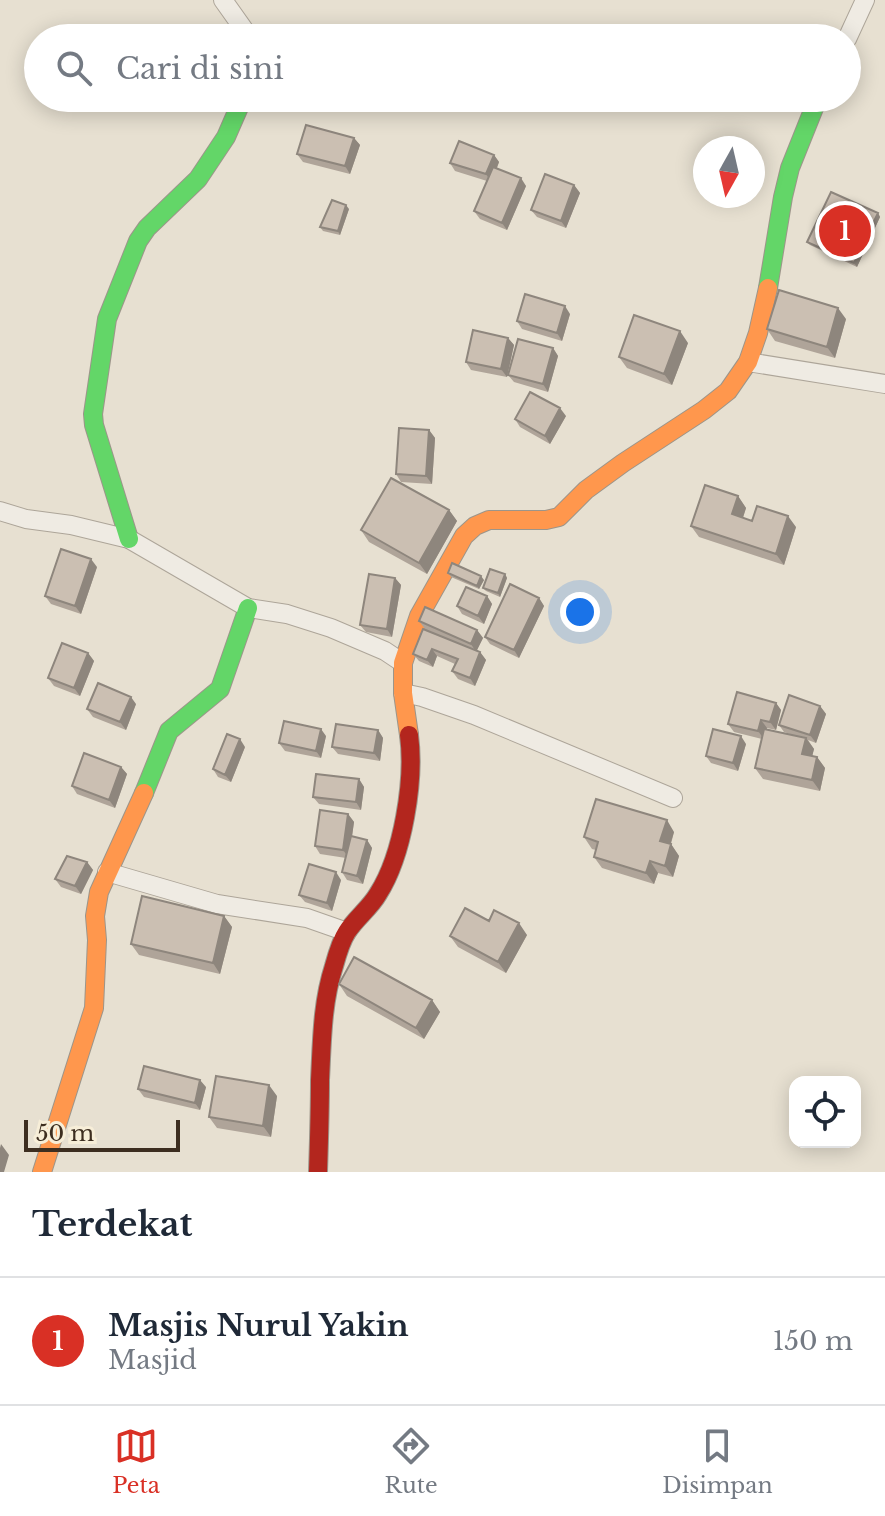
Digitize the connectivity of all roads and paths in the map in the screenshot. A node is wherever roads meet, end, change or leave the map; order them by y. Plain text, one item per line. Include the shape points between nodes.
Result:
1 (223, 0) edge
2 (865, 0) edge
3 (240, 24) edge
4 (854, 24) edge
5 (237, 112) edge
6 (812, 112) edge
7 (748, 362) junction
8 (885, 384) edge
9 (0, 511) edge
10 (129, 539) junction
11 (248, 608) junction
12 (403, 663) junction
13 (403, 693) junction
14 (673, 798) dead end
15 (107, 872) junction
16 (347, 932) junction
17 (42, 1172) edge
18 (318, 1172) edge

1 - 3 street
2 - 4 street
5 - 10 street via 198,179 138,241 107,319 94,425
6 - 7 street via 790,168 771,275
7 - 8 street
7 - 12 street via 728,391 586,490 559,517 489,520 475,526 427,599
9 - 10 street
10 - 11 street
11 - 12 street via 331,628
11 - 15 street via 220,689 169,731
12 - 13 street
13 - 14 street via 474,715
13 - 16 street via 412,757 409,798 395,857 380,892
15 - 16 street via 217,904 307,918
15 - 17 street via 95,916 94,1008
16 - 18 street via 330,978 322,1023

